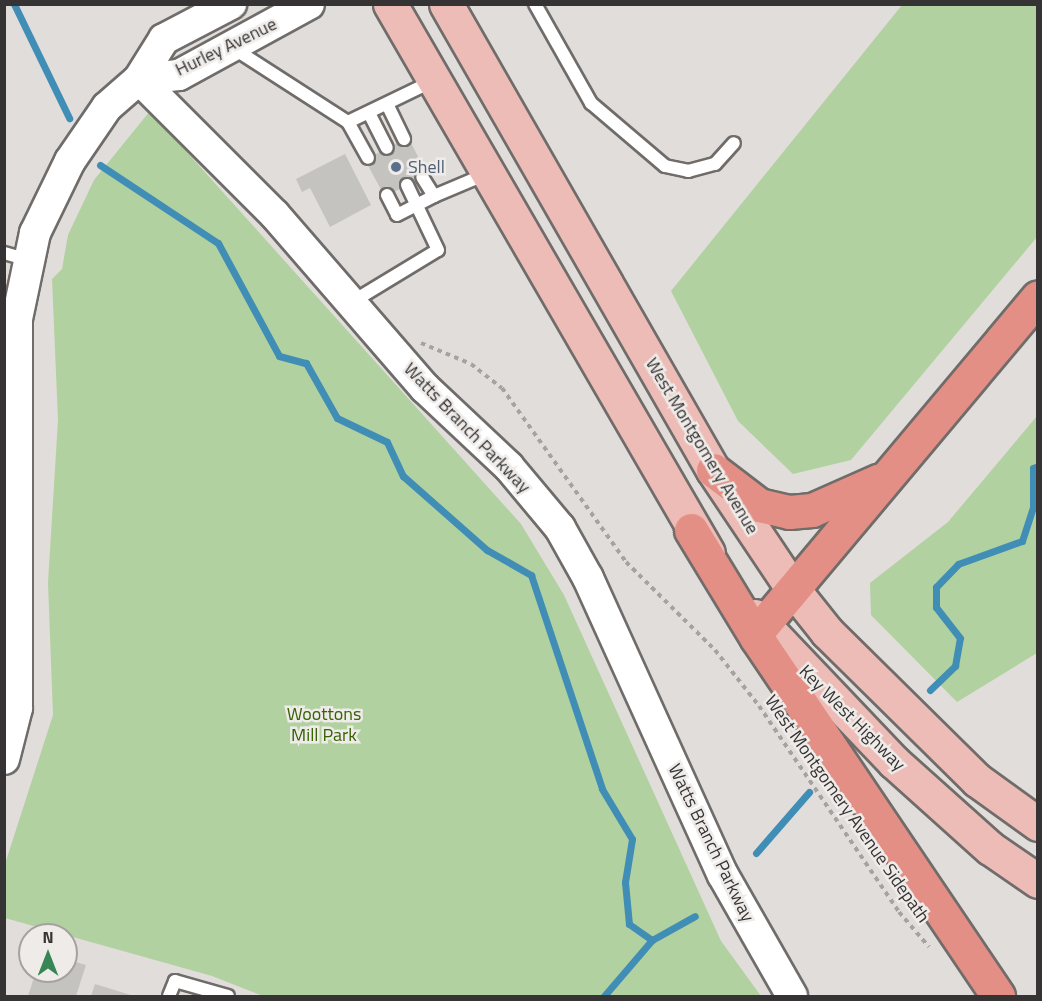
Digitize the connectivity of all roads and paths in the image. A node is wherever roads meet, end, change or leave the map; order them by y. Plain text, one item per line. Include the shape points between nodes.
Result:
1 (231, 4) edge
2 (309, 4) edge
3 (390, 4) edge
4 (446, 4) edge
5 (536, 4) edge
6 (232, 48) junction
7 (139, 80) junction
8 (434, 81) junction
9 (387, 104) junction
10 (369, 113) junction
11 (348, 122) junction
12 (404, 140) dead end
13 (734, 143) dead end
14 (387, 148) dead end
15 (368, 158) dead end
16 (487, 174) junction
17 (422, 177) dead end
18 (406, 185) dead end
19 (387, 195) dead end
20 (434, 196) junction
21 (416, 205) junction
22 (17, 257) edge
23 (1038, 297) edge
24 (351, 303) junction
25 (533, 428) dead end
26 (712, 470) junction
27 (884, 478) junction
28 (691, 530) junction
29 (792, 588) junction
30 (762, 626) junction
31 (4, 759) edge
32 (1038, 824) edge
33 (1038, 881) edge
34 (936, 954) dead end
35 (169, 996) edge
36 (228, 996) edge
37 (792, 996) edge
38 (998, 996) edge

1 - 7 street, Hurley Avenue via 164,39
2 - 6 street, Hurley Avenue
3 - 8 main road
4 - 26 main road, West Montgomery Avenue
5 - 13 lane via 591,103 665,166 688,171 715,164
6 - 7 street, Hurley Avenue via 179,75
6 - 11 lane
7 - 22 street, Hurley Avenue via 107,107 70,161 35,232
7 - 24 street, Watts Branch Parkway via 275,216
8 - 9 lane
8 - 16 main road
9 - 10 lane
9 - 12 lane
10 - 11 lane
10 - 14 lane
11 - 15 lane
16 - 20 lane
16 - 28 main road
17 - 20 lane
18 - 21 lane
19 - 21 lane via 397,215
20 - 21 lane
21 - 24 lane via 438,250
22 - 31 street, Hurley Avenue via 17,708
23 - 27 highway
24 - 37 street, Watts Branch Parkway via 560,528 588,578 727,883
25 - 34 path, West Montgomery Avenue Sidepath via 626,562 715,650 778,730 899,912
26 - 27 highway via 759,505 789,512 813,510
26 - 29 main road, West Montgomery Avenue
27 - 29 highway
28 - 30 main road, Key West Highway
28 - 38 highway via 756,637
29 - 30 highway
29 - 32 main road, West Montgomery Avenue via 827,632 977,780
30 - 33 main road, Key West Highway via 894,762 990,848
35 - 36 lane via 175,981

